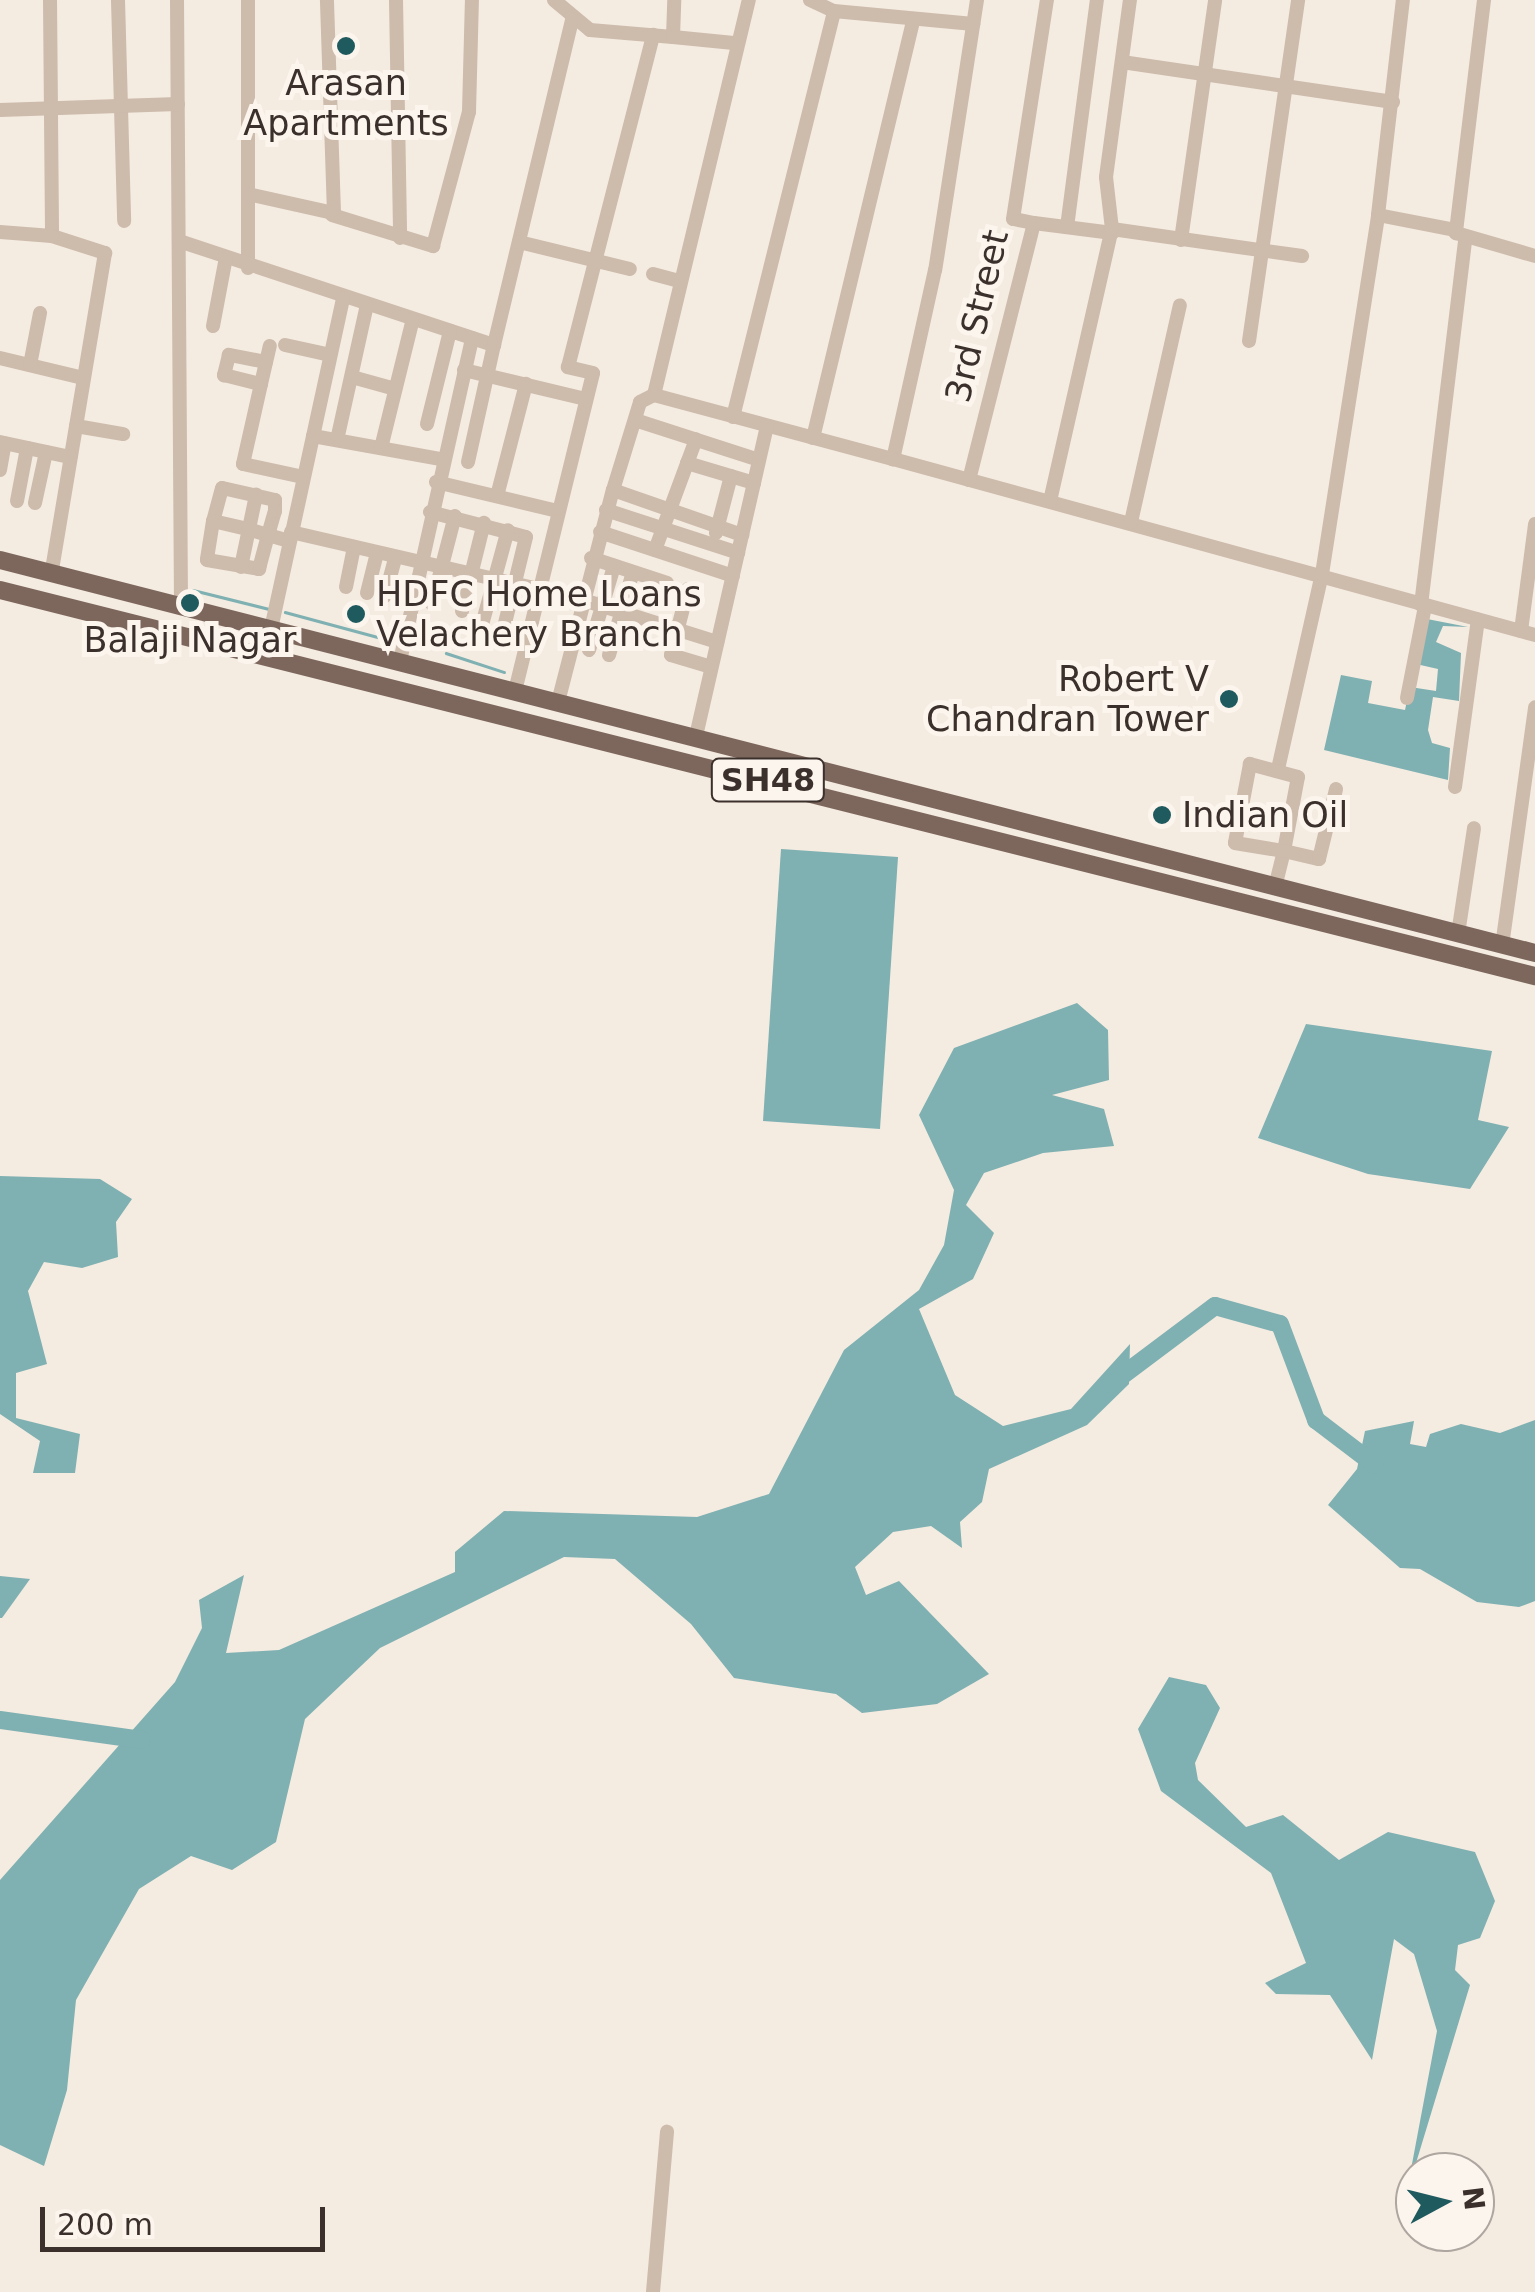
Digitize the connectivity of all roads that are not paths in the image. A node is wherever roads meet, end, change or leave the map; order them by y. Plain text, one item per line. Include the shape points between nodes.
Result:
1 (50, 0) edge
2 (118, 0) edge
3 (177, 0) edge
4 (248, 0) edge
5 (327, 0) edge
6 (396, 0) edge
7 (472, 0) edge
8 (554, 0) edge
9 (674, 0) edge
10 (750, 0) edge
11 (810, 0) edge
12 (889, 0) edge
13 (977, 0) edge
14 (1048, 0) edge
15 (1097, 0) edge
16 (1130, 0) edge
17 (1216, 0) edge
18 (1298, 0) edge
19 (1403, 0) edge
20 (1484, 0) edge
21 (834, 12) junction
22 (574, 16) junction
23 (886, 17) junction
24 (913, 20) junction
25 (972, 24) junction
26 (654, 35) junction
27 (673, 37) junction
28 (734, 42) junction
29 (1122, 62) junction
30 (1206, 72) junction
31 (1285, 87) junction
32 (1393, 102) junction
33 (178, 104) junction
34 (120, 106) junction
35 (54, 108) junction
36 (0, 110) edge
37 (248, 194) junction
38 (332, 215) junction
39 (1378, 215) junction
40 (124, 221) dead end
41 (1034, 223) junction
42 (1067, 228) junction
43 (1112, 231) junction
44 (0, 232) edge
45 (52, 236) junction
46 (1460, 236) junction
47 (400, 238) junction
48 (1181, 240) junction
49 (179, 241) junction
50 (519, 242) junction
51 (1260, 252) junction
52 (1302, 256) dead end
53 (1535, 256) edge
54 (226, 257) junction
55 (598, 261) junction
56 (248, 268) junction
57 (630, 269) dead end
58 (653, 274) dead end
59 (679, 281) junction
60 (343, 299) junction
61 (367, 305) junction
62 (1180, 306) dead end
63 (40, 313) dead end
64 (413, 319) junction
65 (214, 326) dead end
66 (499, 327) junction
67 (450, 331) junction
68 (472, 338) junction
69 (1248, 341) dead end
70 (494, 346) junction
71 (330, 355) junction
72 (0, 358) edge
73 (266, 362) junction
74 (30, 365) junction
75 (464, 370) junction
76 (488, 375) junction
77 (352, 377) junction
78 (83, 378) junction
79 (261, 384) junction
80 (526, 384) junction
81 (395, 389) junction
82 (654, 395) junction
83 (586, 399) junction
84 (733, 417) junction
85 (635, 420) junction
86 (428, 424) dead end
87 (76, 426) junction
88 (767, 426) junction
89 (123, 434) dead end
90 (312, 436) junction
91 (813, 438) junction
92 (696, 439) junction
93 (337, 440) junction
94 (3, 442) edge
95 (27, 448) junction
96 (380, 448) junction
97 (46, 452) junction
98 (70, 457) junction
99 (893, 459) junction
100 (441, 460) junction
101 (759, 460) junction
102 (468, 462) dead end
103 (687, 463) junction
104 (0, 470) edge
105 (731, 476) junction
106 (304, 477) junction
107 (970, 480) junction
108 (436, 482) junction
109 (754, 483) junction
110 (612, 490) junction
111 (256, 495) junction
112 (497, 496) junction
113 (17, 500) dead end
114 (1050, 501) junction
115 (35, 503) dead end
116 (670, 509) junction
117 (606, 510) junction
118 (558, 511) junction
119 (430, 512) junction
120 (455, 516) junction
121 (213, 521) junction
122 (1130, 522) junction
123 (484, 523) junction
124 (1535, 524) edge
125 (718, 526) junction
126 (664, 527) junction
127 (248, 529) junction
128 (508, 530) junction
129 (600, 532) junction
130 (268, 535) junction
131 (742, 535) junction
132 (290, 536) junction
133 (713, 544) junction
134 (354, 547) junction
135 (655, 550) junction
136 (378, 553) junction
137 (738, 553) junction
138 (395, 558) junction
139 (592, 558) junction
140 (5, 562) edge
141 (418, 564) junction
142 (240, 566) junction
143 (614, 566) junction
144 (441, 569) junction
145 (634, 572) junction
146 (471, 574) junction
147 (1322, 574) junction
148 (51, 575) junction
149 (732, 576) junction
150 (496, 579) junction
151 (515, 583) junction
152 (667, 584) dead end
153 (346, 588) dead end
154 (537, 589) junction
155 (688, 589) dead end
156 (2, 590) edge
157 (367, 593) dead end
158 (385, 596) dead end
159 (580, 600) junction
160 (432, 604) dead end
161 (1423, 605) junction
162 (181, 606) junction
163 (602, 606) junction
164 (462, 611) dead end
165 (622, 613) junction
166 (1478, 620) junction
167 (504, 628) dead end
168 (271, 630) junction
169 (678, 630) junction
170 (1528, 633) edge
171 (717, 642) junction
172 (476, 643) dead end
173 (590, 650) dead end
174 (610, 655) dead end
175 (400, 661) junction
176 (711, 668) junction
177 (516, 692) junction
178 (1407, 698) dead end
179 (558, 702) junction
180 (1535, 707) edge
181 (696, 736) junction
182 (1278, 769) junction
183 (1455, 787) dead end
184 (1336, 788) dead end
185 (1474, 828) dead end
186 (1281, 850) junction
187 (1160, 855) junction
188 (1153, 881) junction
189 (1273, 882) junction
190 (1458, 934) junction
191 (1502, 946) junction
192 (1535, 954) edge
193 (1535, 976) edge
194 (667, 2132) dead end
195 (653, 2292) edge

1 - 35 street
2 - 34 street
3 - 33 street
4 - 37 street
5 - 38 street
6 - 47 street
7 - 47 street via 469,112 449,203 433,246
8 - 22 street
9 - 27 street
10 - 28 street
11 - 21 street
12 - 23 street
13 - 25 street
14 - 41 street, 3rd Street via 1013,220
15 - 42 street
16 - 29 street
17 - 30 street
18 - 31 street
19 - 32 street
20 - 46 street
21 - 23 street
21 - 84 street
22 - 26 street via 590,30
22 - 50 street
23 - 24 street
24 - 25 street
24 - 91 street
25 - 99 street via 935,270
26 - 27 street
26 - 55 street
27 - 28 street
28 - 59 street
29 - 30 street
29 - 43 street via 1106,176
30 - 31 street
30 - 48 street
31 - 32 street
31 - 51 street
32 - 39 street
33 - 34 street
33 - 49 street
34 - 35 street
34 - 40 street
35 - 36 street
35 - 45 street
37 - 38 street
37 - 56 street
38 - 47 street
39 - 46 street
39 - 147 street
41 - 42 street
41 - 107 street, 3rd Street
42 - 43 street
43 - 48 street
43 - 114 street
44 - 45 street
45 - 78 street via 105,252
46 - 53 street
46 - 161 street
48 - 51 street
49 - 54 street
49 - 162 street
50 - 55 street
50 - 66 street
51 - 52 street
51 - 69 street
54 - 56 street
54 - 65 street
55 - 57 street
55 - 83 street via 568,367 592,373
56 - 60 street
58 - 59 street
59 - 82 street
60 - 61 street
60 - 71 street
61 - 64 street
61 - 77 street
62 - 122 street
63 - 74 street
64 - 67 street
64 - 81 street
66 - 68 street
66 - 70 street
67 - 68 street
67 - 86 street
68 - 70 street
68 - 75 street
70 - 76 street
71 - 73 street via 277,345
71 - 90 street
72 - 74 street
73 - 79 street
73 - 79 street via 229,355 224,375
74 - 78 street
75 - 76 street
75 - 100 street
76 - 80 street
76 - 102 street
77 - 81 street
77 - 93 street
78 - 87 street
79 - 106 street via 243,464
80 - 83 street
80 - 112 street
81 - 96 street
82 - 84 street
82 - 85 street
83 - 118 street
84 - 88 street
85 - 92 street
85 - 110 street
87 - 89 street
87 - 98 street
88 - 91 street
88 - 101 street
90 - 93 street
90 - 106 street
91 - 99 street
92 - 101 street
92 - 103 street
93 - 96 street
94 - 95 street
94 - 104 street
95 - 97 street
95 - 113 street
96 - 100 street
97 - 98 street
97 - 115 street
98 - 148 street
99 - 107 street
100 - 108 street
101 - 109 street
103 - 105 street
103 - 116 street
105 - 109 street
105 - 125 street
106 - 132 street
107 - 114 street
108 - 112 street
108 - 119 street
109 - 131 street
110 - 116 street
110 - 117 street
111 - 121 street via 219,489
111 - 127 street
111 - 130 street via 275,500
112 - 118 street
114 - 122 street
116 - 125 street
116 - 126 street
117 - 126 street
117 - 129 street
118 - 154 street
119 - 120 street
119 - 141 street
120 - 123 street
120 - 144 street
121 - 127 street
121 - 142 street via 207,560
122 - 147 street
123 - 128 street
123 - 146 street
124 - 170 street
125 - 131 street
125 - 133 street
126 - 133 street
126 - 135 street
127 - 130 street
127 - 142 street
128 - 150 street
128 - 151 street via 526,538
129 - 135 street
129 - 139 street
130 - 132 street
130 - 142 street via 258,569
131 - 137 street
132 - 134 street via 335,549
132 - 168 street
133 - 137 street
134 - 136 street
134 - 153 street
135 - 149 street
136 - 138 street
136 - 157 street
137 - 149 street
138 - 141 street
138 - 158 street
139 - 143 street
139 - 159 street
140 - 148 main road, SH48
140 - 156 main road
141 - 144 street
141 - 175 street
143 - 145 street
143 - 163 street
144 - 146 street
144 - 160 street
145 - 152 street
145 - 165 street
146 - 150 street
146 - 164 street
147 - 161 street
147 - 182 street
148 - 162 main road, SH48
149 - 171 street
150 - 151 street
150 - 172 street
151 - 154 street
151 - 167 street
154 - 177 street
155 - 169 street
156 - 188 main road, SH48
159 - 163 street
159 - 179 street
161 - 166 street
161 - 178 street
162 - 168 main road, SH48
163 - 165 street
163 - 173 street
165 - 169 street
165 - 174 street
166 - 170 street
166 - 183 street
168 - 175 main road, SH48
169 - 171 street
169 - 176 street via 671,655
171 - 176 street
175 - 177 main road, SH48
176 - 181 street
177 - 179 main road, SH48
179 - 181 main road, SH48
180 - 191 street
181 - 187 main road, SH48
182 - 186 street via 1298,777
182 - 186 street via 1250,764 1233,838
184 - 186 street via 1319,859
185 - 190 street
186 - 189 street
187 - 188 main road
187 - 189 main road, SH48
188 - 193 main road, SH48
189 - 190 main road, SH48
190 - 191 main road, SH48
191 - 192 main road, SH48
194 - 195 street

